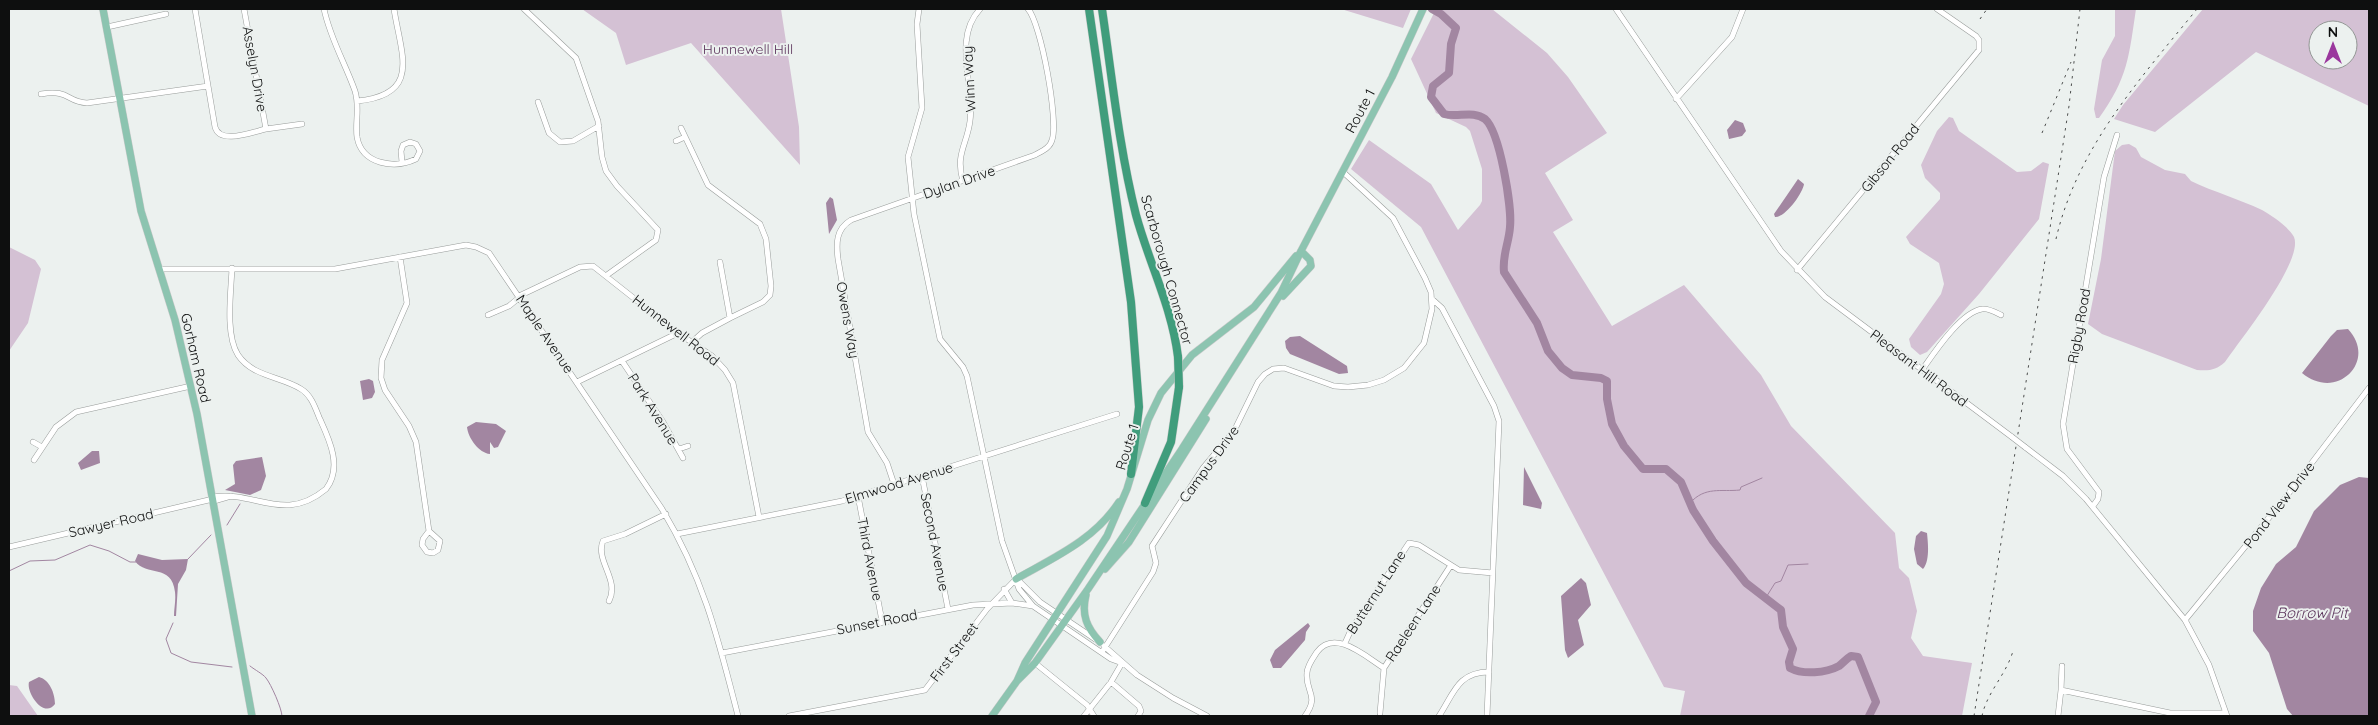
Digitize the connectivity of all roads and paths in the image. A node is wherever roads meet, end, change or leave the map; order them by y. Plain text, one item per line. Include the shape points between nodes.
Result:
1 (103, 9) edge
2 (195, 9) edge
3 (244, 9) edge
4 (324, 9) edge
5 (394, 9) edge
6 (524, 9) edge
7 (919, 9) edge
8 (980, 9) edge
9 (1028, 9) edge
10 (1089, 9) edge
11 (1102, 9) edge
12 (1423, 9) edge
13 (1616, 9) edge
14 (1742, 9) edge
15 (1937, 9) edge
16 (166, 14) dead end
17 (107, 27) junction
18 (208, 86) junction
19 (41, 94) dead end
20 (1676, 99) junction
21 (122, 100) junction
22 (357, 101) junction
23 (538, 102) dead end
24 (302, 124) dead end
25 (599, 126) junction
26 (681, 128) dead end
27 (266, 130) junction
28 (2118, 134) dead end
29 (685, 137) junction
30 (676, 141) dead end
31 (402, 162) junction
32 (1342, 171) junction
33 (963, 181) junction
34 (912, 197) junction
35 (1301, 251) junction
36 (400, 257) junction
37 (720, 262) dead end
38 (232, 268) junction
39 (159, 269) junction
40 (1797, 270) junction
41 (607, 275) junction
42 (520, 297) junction
43 (1432, 300) junction
44 (1269, 312) junction
45 (488, 315) dead end
46 (2000, 315) dead end
47 (730, 318) junction
48 (678, 333) junction
49 (692, 342) junction
50 (622, 360) junction
51 (1922, 370) junction
52 (577, 382) junction
53 (1223, 384) junction
54 (191, 386) junction
55 (2369, 388) edge
56 (1117, 414) dead end
57 (33, 442) dead end
58 (688, 446) dead end
59 (42, 447) junction
60 (679, 449) junction
61 (984, 456) junction
62 (682, 458) dead end
63 (34, 460) dead end
64 (1131, 474) junction
65 (922, 476) junction
66 (894, 484) junction
67 (1127, 488) junction
68 (858, 496) junction
69 (213, 499) junction
70 (1145, 503) junction
71 (2092, 506) junction
72 (666, 514) junction
73 (759, 517) junction
74 (429, 531) dead end
75 (677, 534) junction
76 (9, 546) edge
77 (1451, 565) junction
78 (1493, 574) junction
79 (1095, 578) junction
80 (1016, 579) junction
81 (1004, 589) junction
82 (1088, 589) junction
83 (608, 601) dead end
84 (992, 603) junction
85 (1012, 603) junction
86 (1033, 606) junction
87 (948, 609) junction
88 (1056, 617) junction
89 (2186, 620) junction
90 (882, 621) junction
91 (1064, 622) junction
92 (1345, 643) junction
93 (1102, 647) junction
94 (722, 652) junction
95 (1035, 663) junction
96 (1122, 663) junction
97 (2062, 666) dead end
98 (1384, 668) junction
99 (1489, 672) junction
100 (1017, 682) junction
101 (1111, 682) junction
102 (2061, 690) junction
103 (1089, 709) junction
104 (1194, 710) junction
105 (1380, 713) dead end
106 (2227, 715) edge
107 (252, 716) edge
108 (738, 716) edge
109 (789, 716) edge
110 (992, 716) edge
111 (1084, 716) edge
112 (1094, 716) edge
113 (1138, 716) edge
114 (1191, 716) edge
115 (1207, 716) edge
116 (1305, 716) edge
117 (1439, 716) edge
118 (1487, 716) edge
119 (2058, 716) edge

1 - 17 main road, Gorham Road
2 - 18 street, Asselyn Drive
3 - 27 street, Asselyn Drive
4 - 22 street
5 - 22 street via 402,66 400,82 388,94
6 - 25 street via 576,58
7 - 34 street, Dylan Drive via 917,24 922,97 920,119 908,157
8 - 33 street, Winn Way via 970,22 967,37 971,114 960,156
9 - 33 street, Dylan Drive via 1040,33 1054,122 1052,140 1035,155
10 - 64 highway, Scarborough Connector via 1131,302 1139,407
11 - 70 highway, Scarborough Connector, bridge via 1132,196 1172,324 1178,357 1179,388 1171,442
12 - 32 main road, Route 1
13 - 20 street, Pleasant Hill Road
14 - 20 street via 1732,38
15 - 40 street, Gibson Road via 1976,36 1980,45
16 - 17 street
17 - 21 main road, Gorham Road
18 - 21 street
18 - 27 street, Asselyn Drive via 214,127 218,133 228,136
19 - 21 street via 61,92 83,103
20 - 40 street, Pleasant Hill Road
21 - 39 main road, Gorham Road via 141,211
22 - 31 street via 357,135 364,152 381,163
23 - 25 street via 549,133 560,142 573,142
24 - 27 street, Asselyn Drive
25 - 41 street via 606,171 658,233 656,240
26 - 29 street
28 - 71 street, Rigby Road via 2104,177 2063,424 2067,449 2100,492
29 - 30 street
29 - 47 street via 708,185 758,220 765,234 770,295 760,304
31 - 31 street via 419,157 416,144 403,145
32 - 35 main road, Route 1
32 - 43 street, Campus Drive via 1397,223 1426,278
33 - 34 street, Dylan Drive
34 - 61 street via 940,339 966,373
34 - 66 street, Owens Way via 848,222 840,231 836,244 868,432 887,463
35 - 44 main road, Route 1
35 - 44 main road via 1310,260 1309,270
35 - 64 main road, Route 1 via 1254,307 1192,355 1166,385 1152,409
36 - 38 street, Maple Avenue via 335,269
36 - 42 street, Maple Avenue via 461,246 476,247 492,256
36 - 74 street via 407,303 382,360 381,378 416,442
37 - 47 street
38 - 39 street, Maple Avenue
38 - 69 street, Sawyer Road via 231,327 235,349 252,369 297,387 308,395 331,442 334,463 326,489 298,504 272,506 231,496
39 - 54 main road, Gorham Road
40 - 51 street, Pleasant Hill Road via 1825,297
41 - 42 street, Hunnewell Road via 593,266 584,266
41 - 48 street, Hunnewell Road
42 - 45 street, Hunnewell Road
42 - 52 street, Maple Avenue
43 - 78 street via 1440,306 1497,413
43 - 93 street, Campus Drive via 1429,329 1420,349 1404,368 1384,380 1358,387 1342,387 1284,368 1273,369 1260,378 1234,431 1205,464 1153,544 1154,570
44 - 53 main road, Route 1
46 - 51 street via 1985,309 1971,314
47 - 49 street
48 - 49 street, Hunnewell Road
48 - 50 street
49 - 73 street, Hunnewell Road via 715,358 732,380
50 - 52 street
50 - 60 street, Park Avenue
51 - 71 street, Pleasant Hill Road, bridge via 2063,476
52 - 72 street, Maple Avenue
53 - 70 main road, Route 1
53 - 79 main road via 1194,442 1133,535
54 - 59 street via 80,410 60,423
54 - 69 main road, Gorham Road
55 - 89 street, Pond View Drive
56 - 61 street, Elmwood Avenue
57 - 59 street
58 - 60 street
59 - 63 street
60 - 62 street, Park Avenue
61 - 65 street, Elmwood Avenue
61 - 80 street via 1002,541
64 - 67 main road, Route 1
65 - 66 street, Elmwood Avenue
65 - 87 street, Second Avenue
66 - 68 street, Elmwood Avenue
67 - 80 main road via 1093,534
67 - 88 main road, Route 1 via 1107,536
68 - 73 street, Elmwood Avenue
68 - 90 street, Third Avenue
69 - 76 street, Sawyer Road
69 - 107 main road, Gorham Road
70 - 79 main road, Route 1
71 - 89 street, Pleasant Hill Road
72 - 75 street, Maple Avenue
72 - 83 street via 603,541 603,557 612,586
73 - 75 street, Elmwood Avenue
75 - 94 street, Maple Avenue via 703,590
77 - 78 street, Butternut Lane via 1467,572
77 - 92 street, Butternut Lane via 1419,545 1406,545
77 - 98 street, Raeleen Lane
78 - 99 street
79 - 82 main road, Route 1
80 - 81 street, First Street
80 - 86 street
80 - 88 street
81 - 84 street, First Street
81 - 85 street
82 - 91 main road, Route 1
82 - 93 main road via 1084,617
84 - 85 street, Sunset Road
84 - 87 street, Sunset Road
84 - 109 street, First Street via 926,690
85 - 86 street, Sunset Road
86 - 88 street
87 - 90 street, Sunset Road
88 - 91 street
88 - 100 main road, Route 1 via 1025,663
89 - 106 street, Pleasant Hill Road via 2209,665
90 - 94 street, Sunset Road
91 - 93 street
91 - 93 street
91 - 95 main road, Route 1
92 - 98 street
92 - 116 street via 1323,646 1312,660 1307,674 1312,705
93 - 96 street
94 - 108 street, Maple Avenue
95 - 100 main road, Route 1
95 - 103 street
96 - 101 street
96 - 104 street
97 - 102 street
98 - 105 street, Raeleen Lane
99 - 117 street via 1474,672 1465,677
99 - 118 street
100 - 110 main road, Route 1
101 - 103 street
101 - 113 street via 1140,710
102 - 106 street via 2170,713
102 - 119 street
103 - 111 street
103 - 112 street
104 - 114 street
104 - 115 street

